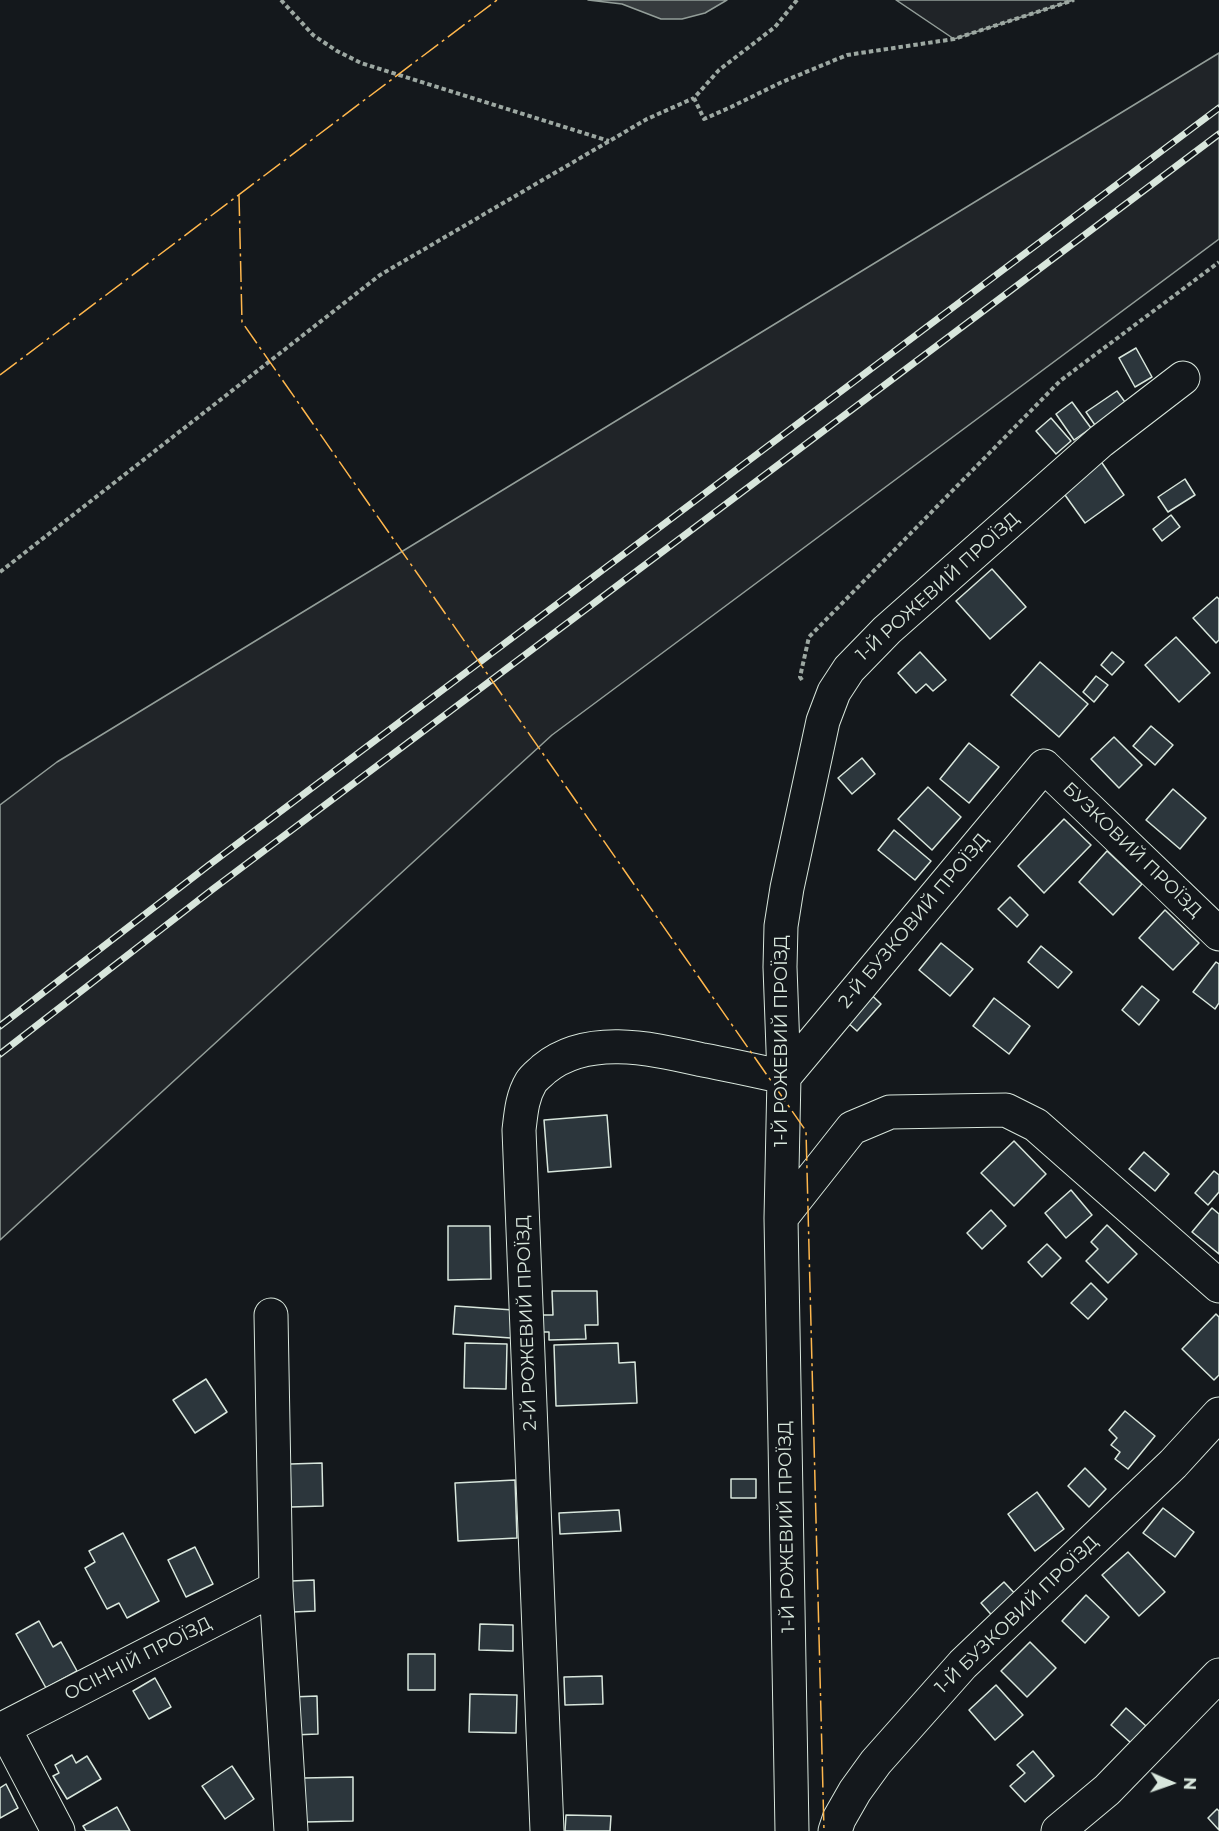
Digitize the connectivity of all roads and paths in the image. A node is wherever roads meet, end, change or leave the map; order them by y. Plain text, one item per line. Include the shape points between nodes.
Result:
1 (281, 0) edge
2 (797, 0) edge
3 (1074, 0) edge
4 (694, 98) junction
5 (610, 141) junction
6 (1219, 262) edge
7 (1183, 378) dead end
8 (0, 572) edge
9 (823, 721) junction
10 (1044, 766) joint
11 (1219, 934) edge
12 (784, 1077) junction
13 (781, 1218) junction
14 (1219, 1286) edge
15 (271, 1314) dead end
16 (1219, 1414) edge
17 (276, 1588) junction
18 (1219, 1675) edge
19 (2, 1729) edge
20 (58, 1831) edge
21 (291, 1831) edge
22 (547, 1831) edge
23 (792, 1831) edge
24 (835, 1831) edge
25 (1058, 1831) edge

1 - 5 path via 313,35 361,63
2 - 4 path via 775,27 719,70
3 - 4 path via 954,39 847,55 704,118
4 - 5 path
5 - 8 path via 380,275
6 - 9 path via 1060,381 809,637 800,677
7 - 9 street, 1-Й РОЖЕВИЙ ПРОЇЗД via 1101,441 887,630 849,669 834,692
9 - 12 street, 1-Й РОЖЕВИЙ ПРОЇЗД via 786,888 780,967
10 - 11 street, БУЗКОВИЙ ПРОЇЗД
10 - 12 street, 2-Й БУЗКОВИЙ ПРОЇЗД
12 - 13 street, 1-Й РОЖЕВИЙ ПРОЇЗД
12 - 22 street, 2-Й РОЖЕВИЙ ПРОЇЗД via 653,1049 608,1047 567,1055 548,1066 532,1080 523,1100 519,1130
13 - 14 street via 852,1128 890,1112 1006,1110 1036,1125
13 - 23 street, 1-Й РОЖЕВИЙ ПРОЇЗД
15 - 17 street
16 - 24 street, 1-Й БУЗКОВИЙ ПРОЇЗД via 1173,1464 963,1664 876,1762 855,1791
17 - 19 street, ОСІННІЙ ПРОЇЗД
17 - 21 street
18 - 25 street via 1107,1790
19 - 20 street

